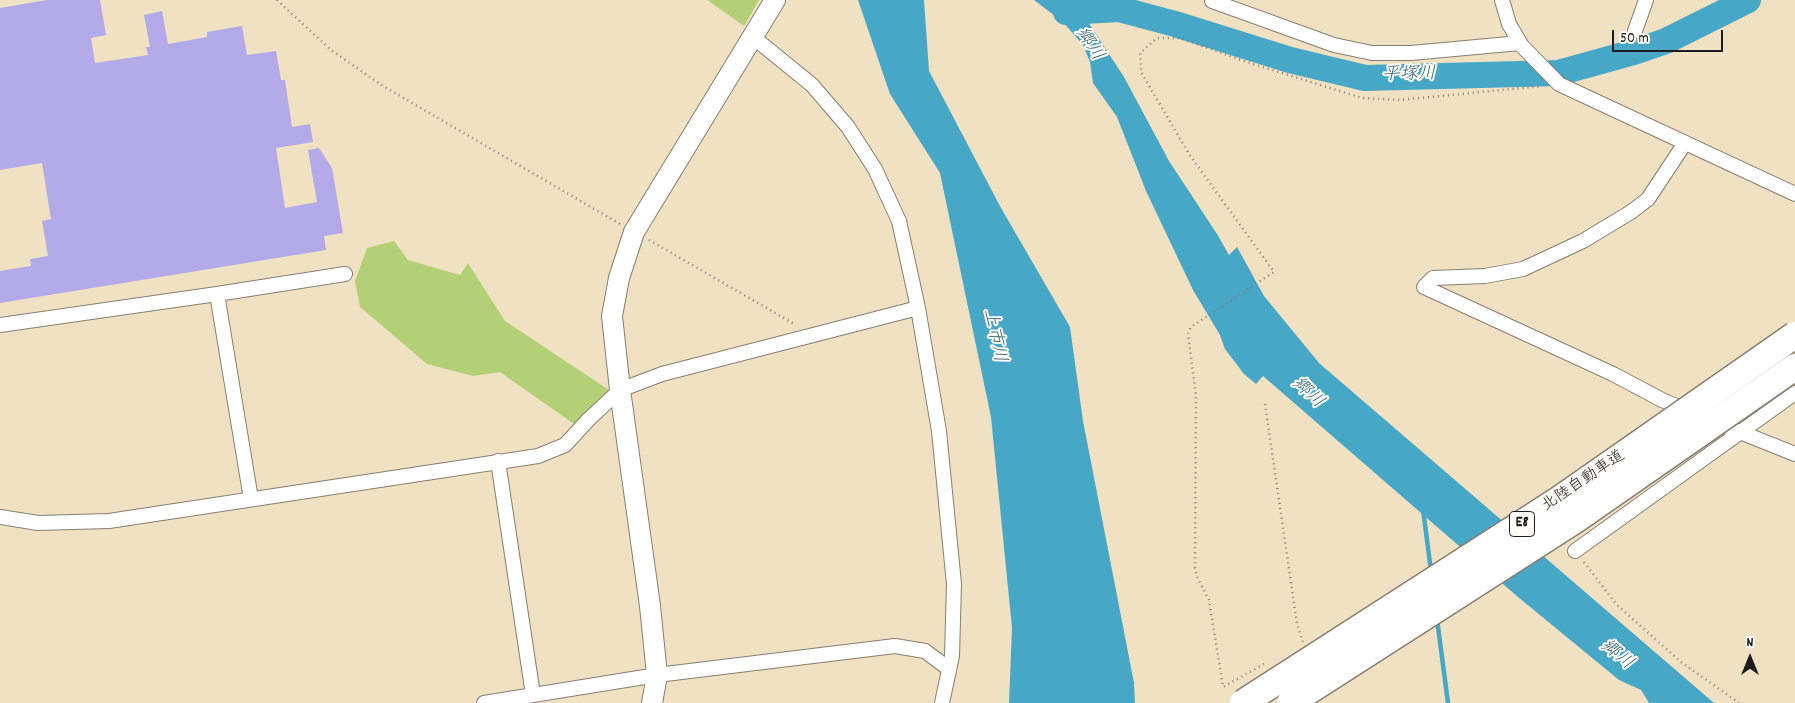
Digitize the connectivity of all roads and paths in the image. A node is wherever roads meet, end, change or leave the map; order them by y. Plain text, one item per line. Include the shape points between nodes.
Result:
1 (277, 0) edge
2 (775, 0) edge
3 (1212, 0) edge
4 (1502, 0) edge
5 (1646, 0) edge
6 (1635, 31) dead end
7 (755, 33) junction
8 (1523, 46) junction
9 (1559, 84) junction
10 (1685, 143) junction
11 (1795, 194) edge
12 (634, 232) junction
13 (345, 274) dead end
14 (217, 294) junction
15 (918, 308) junction
16 (0, 325) edge
17 (1795, 335) edge
18 (815, 336) junction
19 (1795, 367) edge
20 (620, 390) junction
21 (1795, 394) edge
22 (1265, 404) dead end
23 (1741, 432) junction
24 (1795, 454) edge
25 (498, 461) junction
26 (251, 499) junction
27 (2, 521) edge
28 (1575, 551) joint
29 (1304, 650) dead end
30 (1271, 660) dead end
31 (949, 669) junction
32 (657, 675) junction
33 (533, 695) junction
34 (484, 703) edge
35 (652, 703) edge
36 (942, 703) edge
37 (1243, 703) edge
38 (1290, 703) edge
39 (1739, 703) edge

1 - 12 path via 331,50 383,86
2 - 7 street
3 - 8 street via 1334,45 1372,53
4 - 8 street via 1509,24
5 - 6 street
7 - 12 street
7 - 15 street via 812,85 848,127 875,169 899,221
8 - 9 street
9 - 10 street
9 - 30 path via 1400,100 1362,98 1180,38 1157,38 1140,53 1141,72 1189,154 1274,272 1191,327 1188,334 1196,394 1197,577 1209,600 1223,687
10 - 11 street
10 - 23 street via 1648,199 1583,241 1523,269 1485,276 1433,278 1424,287 1614,374 1662,400
12 - 18 path
12 - 20 street via 619,278 612,316
13 - 14 street
14 - 16 street
14 - 26 street
15 - 18 street
15 - 31 street via 939,431 954,584
17 - 37 highway, 北陸自動車道 / E8, bridge via 1560,499
18 - 20 street via 662,374
19 - 38 highway, 北陸自動車道 / E8, bridge via 1575,520
20 - 25 street via 565,445 538,456
20 - 32 street
21 - 23 street
22 - 29 path via 1297,624
23 - 24 street
23 - 28 street
25 - 26 street
25 - 33 street
26 - 27 street via 109,521
28 - 39 path via 1616,604 1681,662
31 - 32 street via 926,651 895,646
31 - 36 street
32 - 33 street
32 - 35 street
33 - 34 street

